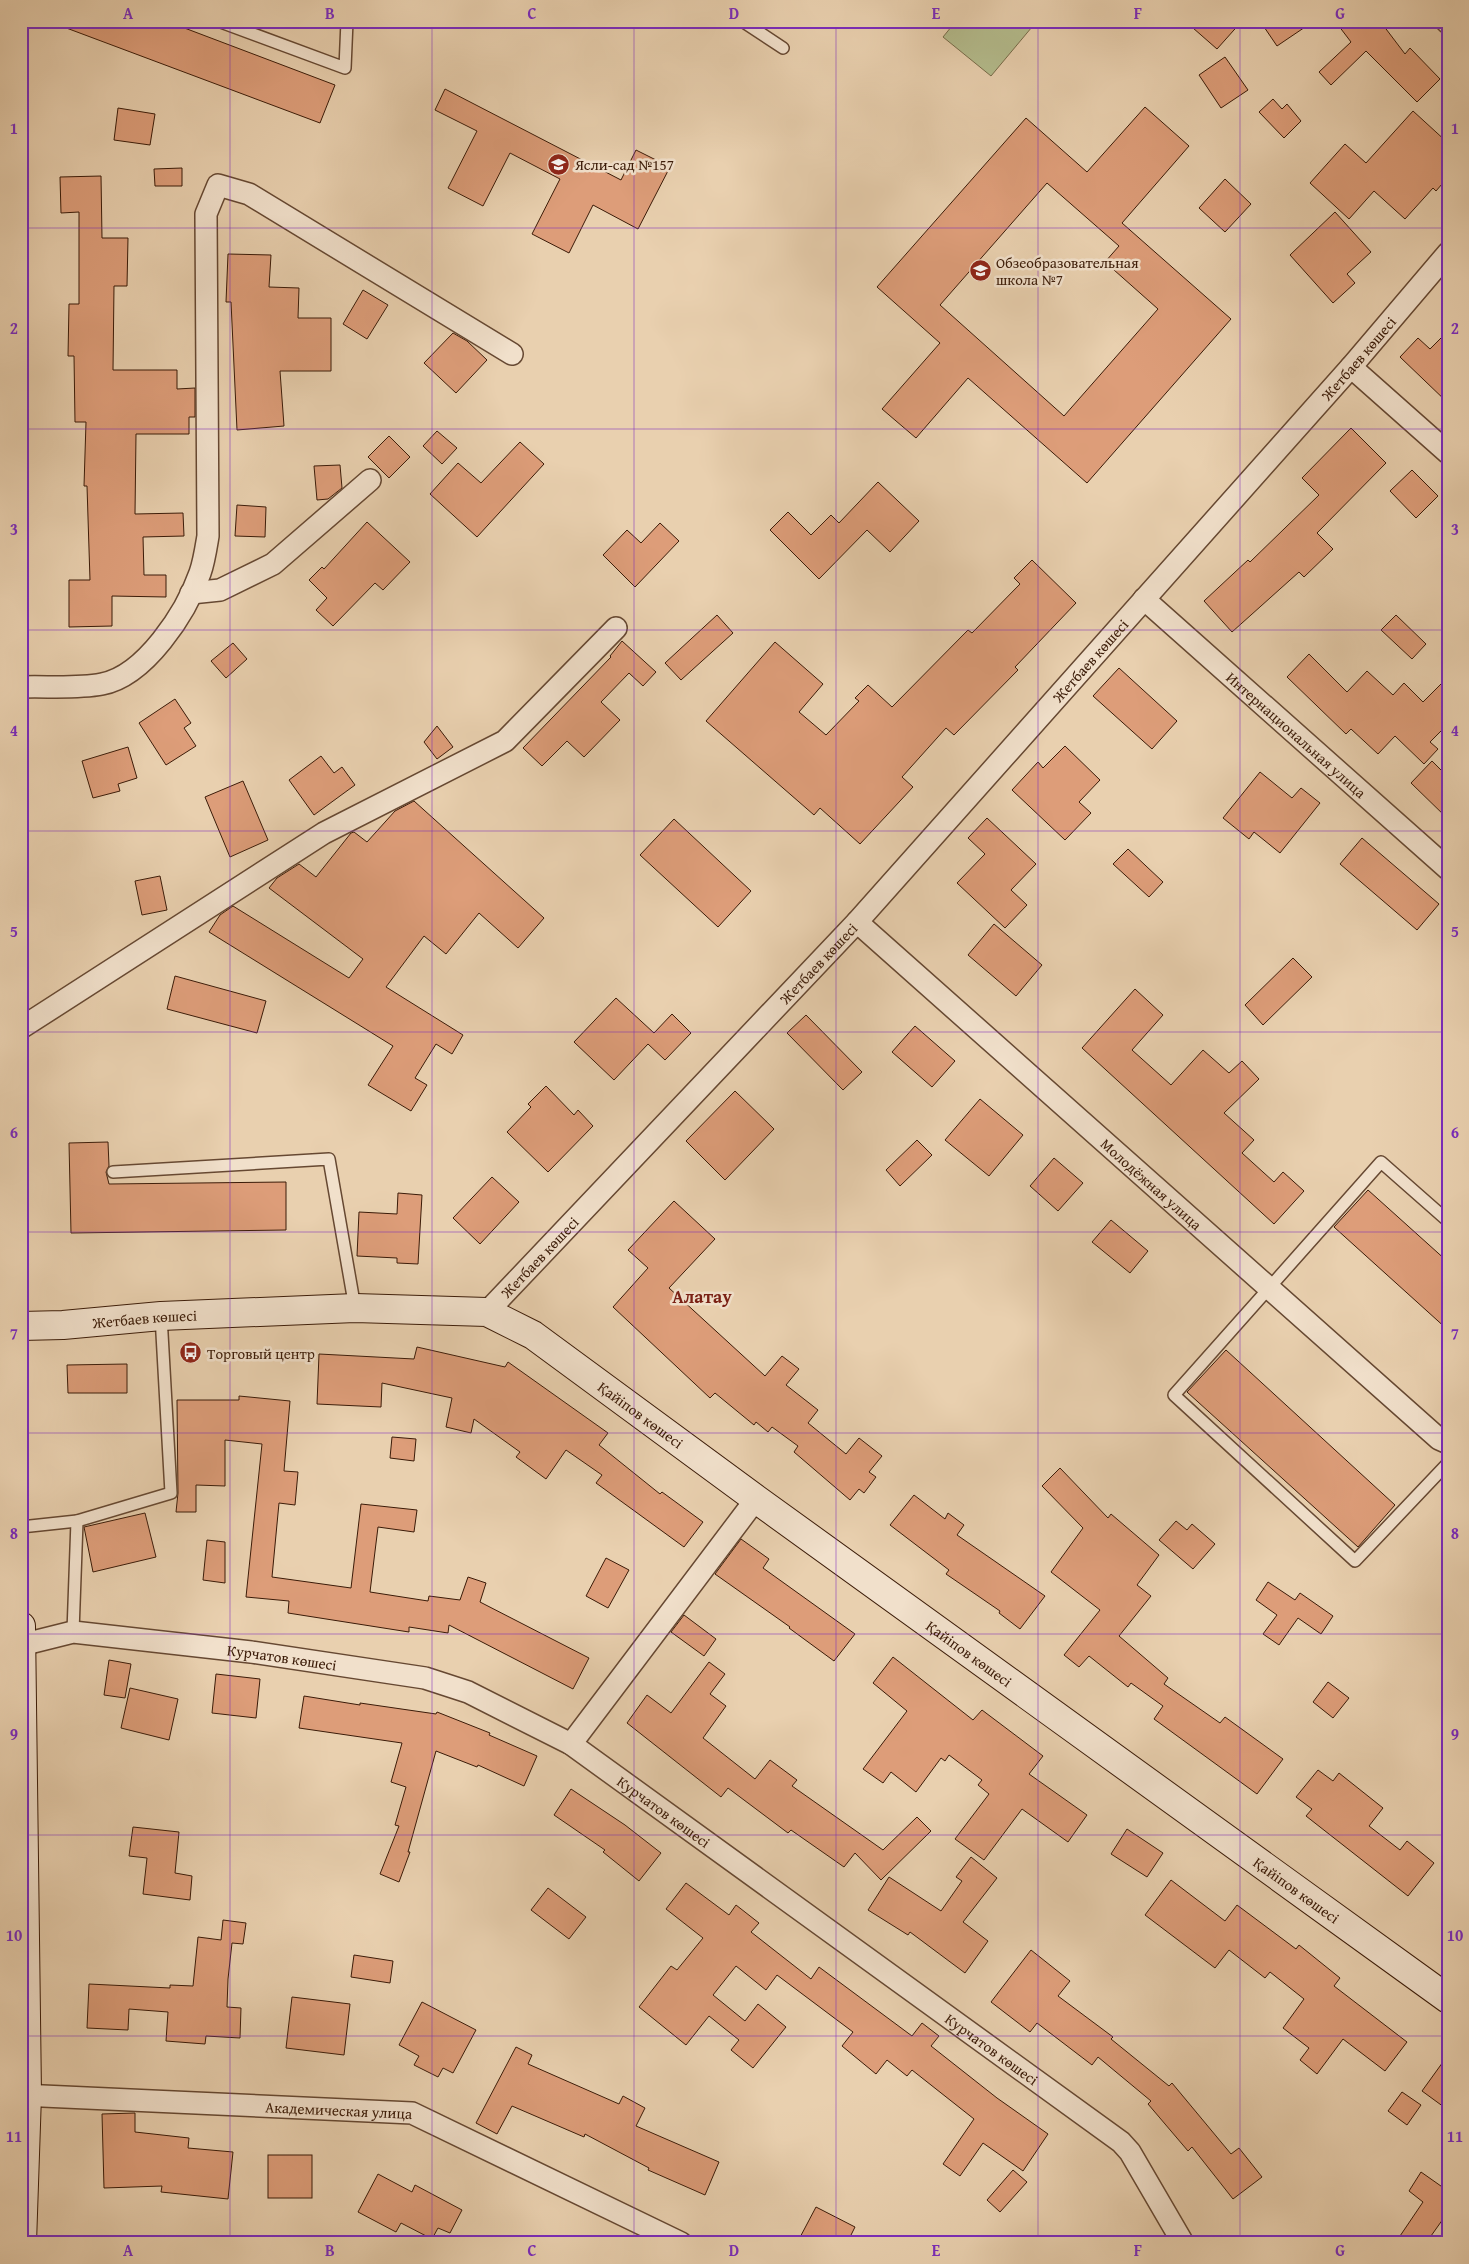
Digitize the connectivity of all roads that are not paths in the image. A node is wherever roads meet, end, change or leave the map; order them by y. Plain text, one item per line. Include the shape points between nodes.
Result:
1 (218, 21) edge
2 (347, 21) edge
3 (742, 21) edge
4 (783, 48) dead end
5 (1448, 253) edge
6 (512, 354) dead end
7 (1351, 367) junction
8 (1448, 453) edge
9 (370, 480) dead end
10 (191, 593) junction
11 (1144, 599) junction
12 (616, 628) dead end
13 (21, 687) edge
14 (1448, 869) edge
15 (857, 922) junction
16 (21, 1028) edge
17 (113, 1172) dead end
18 (1448, 1221) edge
19 (1270, 1288) junction
20 (355, 1308) junction
21 (486, 1312) junction
22 (161, 1316) junction
23 (21, 1326) edge
24 (1448, 1443) edge
25 (1448, 1463) edge
26 (756, 1499) junction
27 (77, 1521) junction
28 (21, 1527) edge
29 (73, 1632) junction
30 (22, 1638) edge
31 (571, 1744) junction
32 (1448, 1999) edge
33 (24, 2095) edge
34 (22, 2243) edge
35 (681, 2243) edge
36 (1183, 2243) edge

1 - 2 lane via 345,68
3 - 4 lane
5 - 7 street, Жетбаев көшесі
6 - 10 street via 249,194 218,185 206,214 208,536 201,572
7 - 8 street
7 - 11 street, Жетбаев көшесі
9 - 10 street via 273,564 220,590
10 - 13 street via 182,614 155,649 124,676 102,684
11 - 14 street, Интернациональная улица
11 - 15 street, Жетбаев көшесі
12 - 16 street via 506,741 324,832
15 - 19 street, Молодёжная улица
15 - 21 street, Жетбаев көшесі
17 - 20 lane via 330,1159
18 - 19 lane via 1381,1162
19 - 24 street, Молодёжная улица via 1439,1439
19 - 25 lane via 1174,1395 1355,1561
20 - 21 street, Жетбаев көшесі
20 - 22 street, Жетбаев көшесі
21 - 26 street, Қайіпов көшесі via 533,1335
22 - 23 street, Жетбаев көшесі
22 - 27 lane via 170,1494
26 - 31 street
26 - 32 street, Қайіпов көшесі
27 - 28 lane
27 - 29 lane
29 - 30 street, Курчатов көшесі
29 - 31 street, Курчатов көшесі via 251,1652 425,1678 468,1692
30 - 33 street
31 - 36 street, Курчатов көшесі via 1121,2142
33 - 34 street
33 - 35 street, Академическая улица via 412,2113

